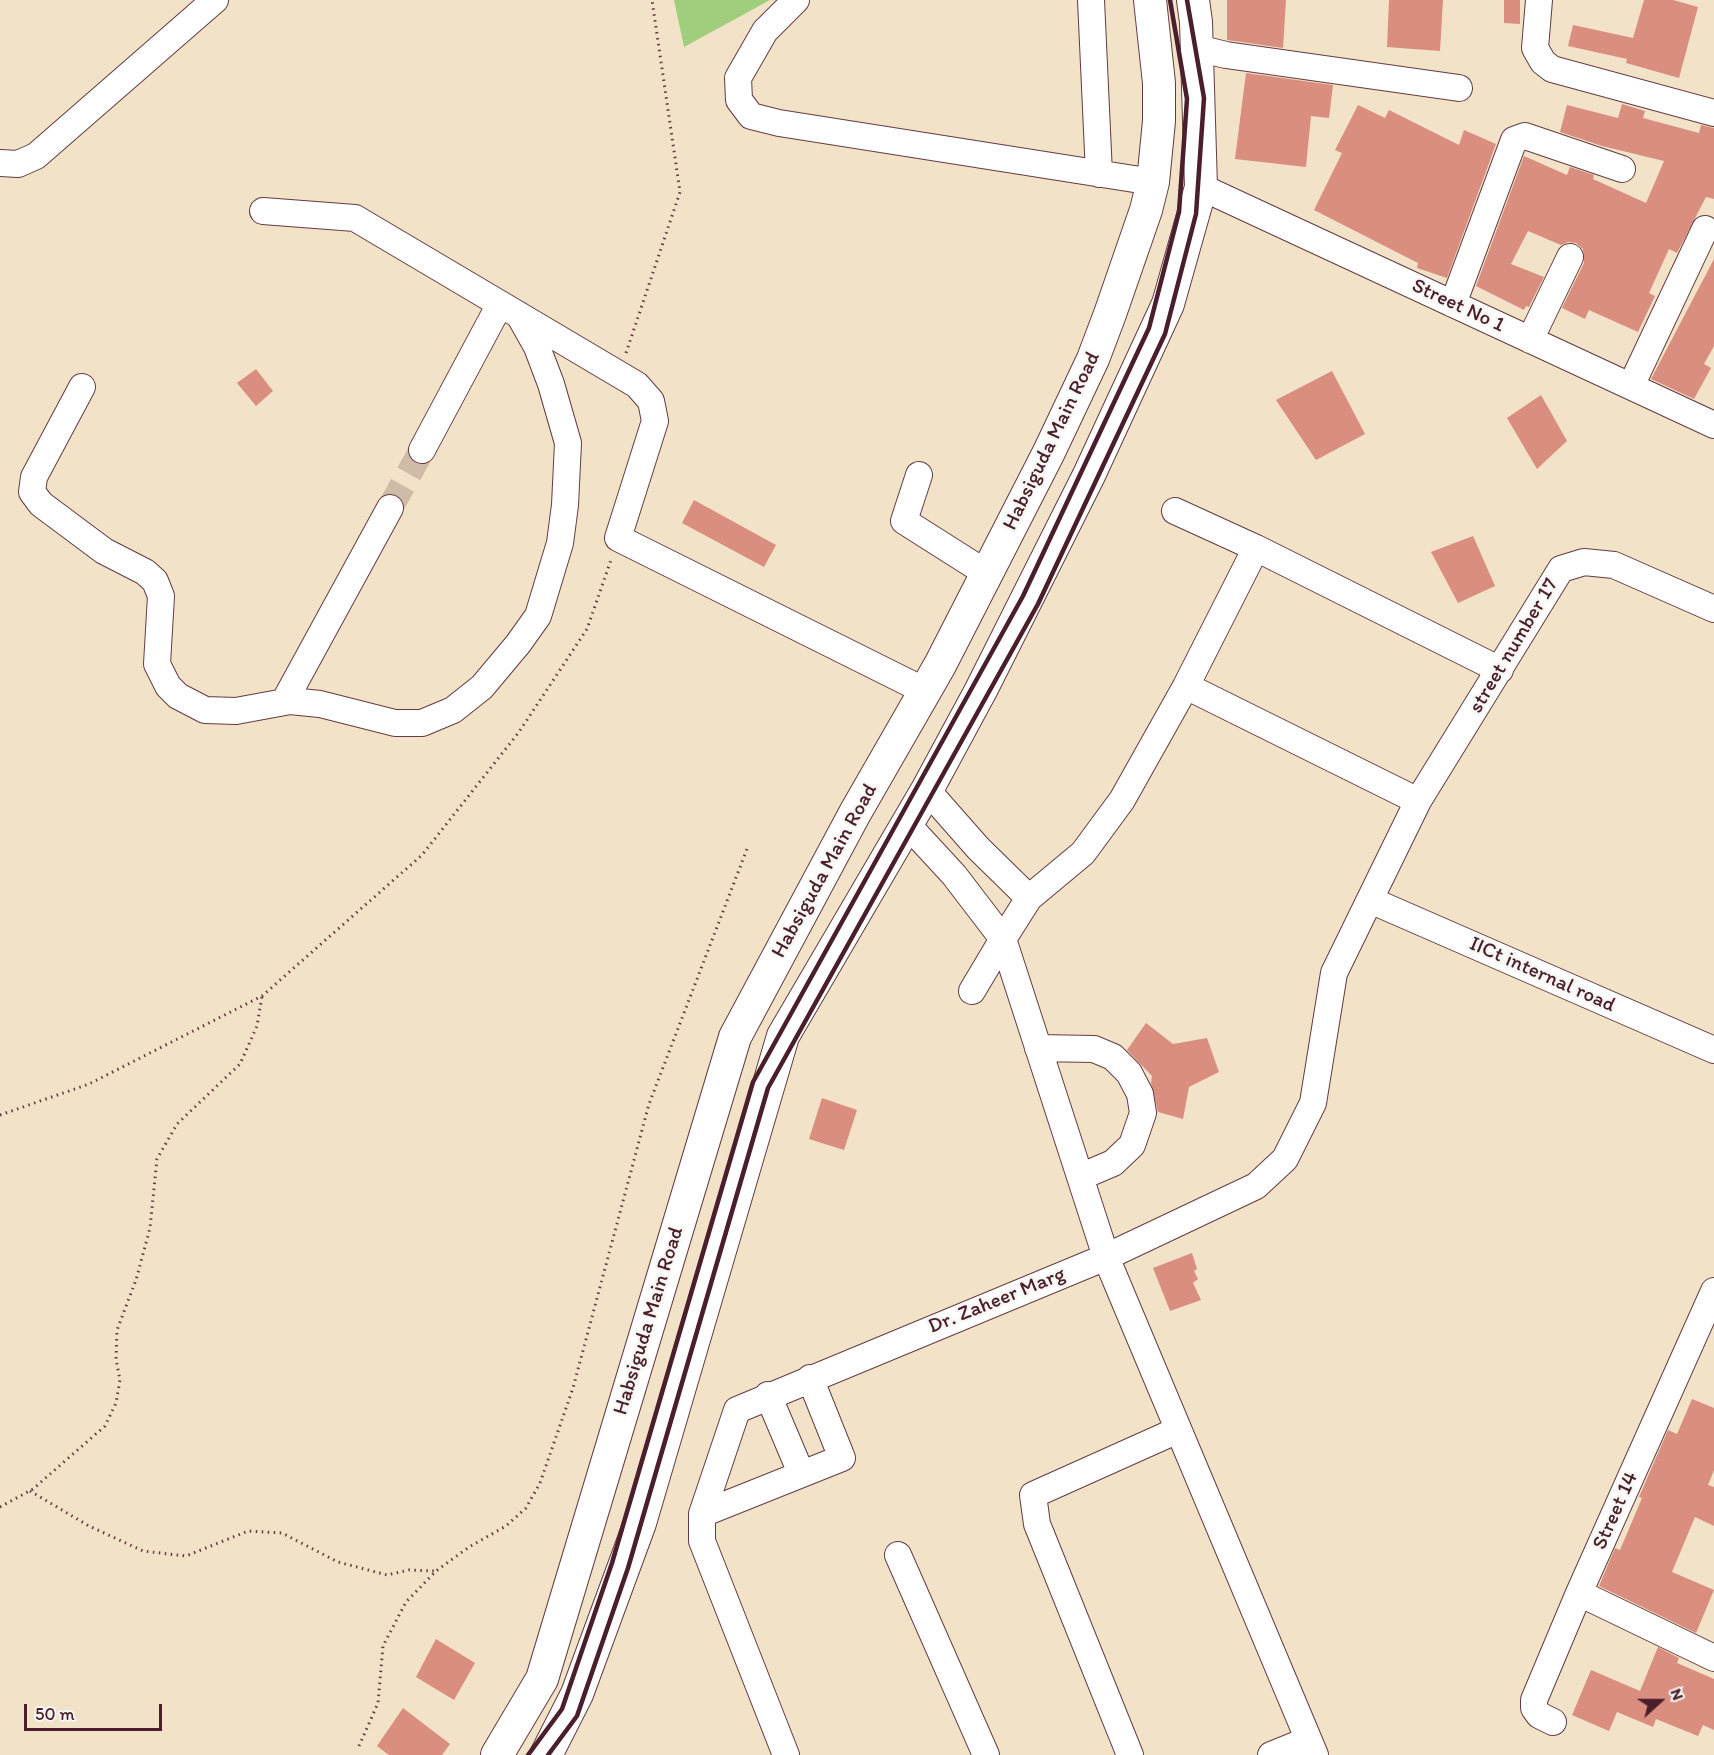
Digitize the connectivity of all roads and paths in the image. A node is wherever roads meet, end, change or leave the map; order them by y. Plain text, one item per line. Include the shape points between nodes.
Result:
1 (215, 0) edge
2 (652, 0) edge
3 (796, 0) edge
4 (1091, 0) edge
5 (1150, 0) edge
6 (1193, 0) edge
7 (1539, 0) edge
8 (1197, 48) junction
9 (1459, 88) dead end
10 (1714, 113) edge
11 (6, 168) edge
12 (1622, 169) dead end
13 (1099, 174) junction
14 (1152, 182) junction
15 (1201, 187) junction
16 (262, 211) dead end
17 (1705, 229) dead end
18 (1570, 258) dead end
19 (1453, 304) junction
20 (510, 310) junction
21 (1530, 340) junction
22 (619, 375) junction
23 (1632, 386) junction
24 (82, 387) dead end
25 (1714, 425) edge
26 (422, 450) tunnel mouth
27 (1049, 452) junction
28 (920, 475) dead end
29 (1089, 475) junction
30 (390, 508) tunnel mouth
31 (1174, 510) dead end
32 (618, 538) junction
33 (1256, 548) junction
34 (986, 573) junction
35 (1714, 609) edge
36 (1500, 670) junction
37 (1186, 686) junction
38 (925, 691) junction
39 (285, 702) junction
40 (927, 790) junction
41 (1418, 801) junction
42 (906, 823) junction
43 (747, 849) dead end
44 (1029, 898) junction
45 (1370, 900) junction
46 (1003, 939) junction
47 (972, 992) dead end
48 (262, 996) junction
49 (1038, 1048) junction
50 (1714, 1050) edge
51 (725, 1069) junction
52 (768, 1085) junction
53 (0, 1115) edge
54 (1080, 1177) junction
55 (1106, 1257) junction
56 (1714, 1291) edge
57 (810, 1378) junction
58 (768, 1395) junction
59 (1178, 1430) junction
60 (801, 1473) junction
61 (30, 1491) junction
62 (0, 1508) edge
63 (702, 1515) junction
64 (898, 1555) dead end
65 (436, 1571) junction
66 (1579, 1593) junction
67 (1714, 1657) edge
68 (1553, 1722) dead end
69 (359, 1746) dead end
70 (1312, 1747) edge
71 (556, 1751) edge
72 (496, 1755) edge
73 (786, 1755) edge
74 (986, 1755) edge
75 (1130, 1755) edge
76 (1271, 1755) edge

1 - 11 street via 36,156
2 - 22 path via 680,192
3 - 13 street via 765,31 738,78 739,100 750,116
4 - 13 street
5 - 14 main road, Habsiguda Main Road via 1159,82
6 - 8 main road
7 - 10 street via 1535,48 1552,69
8 - 9 street
8 - 15 main road
12 - 19 street via 1525,136 1514,140
13 - 14 street
14 - 27 main road, Habsiguda Main Road via 1094,359
15 - 19 street, Street No 1
15 - 29 main road via 1168,304
16 - 20 street via 355,218
17 - 23 street
18 - 21 street
19 - 21 street, Street No 1
20 - 22 street
20 - 26 street
20 - 39 street via 537,347 568,443 560,543 538,616 482,687 453,710 422,723 394,723 320,704
21 - 23 street, Street No 1
22 - 32 street via 638,385 651,401 655,421
23 - 25 street, Street No 1
24 - 39 street via 34,477 32,492 41,504 104,551 155,581 161,596 157,664 161,678 178,696 205,710 237,711
27 - 29 main road
27 - 34 main road, Habsiguda Main Road
28 - 34 street via 904,521
29 - 40 main road
30 - 39 street
31 - 33 street
32 - 38 street
32 - 48 path via 587,629 519,732 422,855
33 - 36 street
33 - 37 street
34 - 38 main road, Habsiguda Main Road
35 - 36 street, street number 17 via 1614,565 1584,562 1561,569
36 - 41 street, street number 17
37 - 41 street
37 - 44 street via 1122,800 1083,854
38 - 51 main road, Habsiguda Main Road via 740,1026
40 - 42 main road
40 - 44 street
41 - 45 street
42 - 46 street via 954,875
42 - 52 main road via 783,1036
43 - 65 path via 649,1104 573,1388 540,1483 530,1503 506,1526
44 - 46 street
45 - 50 street, IICt internal road
45 - 55 street via 1334,973 1312,1103 1285,1159 1256,1186
46 - 47 street
46 - 49 street
48 - 53 path via 89,1084
48 - 61 path via 257,1026 240,1064 177,1124 157,1159 150,1228 117,1330 120,1380 116,1403 105,1426
49 - 54 street
49 - 54 street via 1094,1049 1113,1057 1129,1073 1140,1094 1143,1113 1132,1145 1113,1163
51 - 52 main road
51 - 72 main road, Habsiguda Main Road via 542,1679
52 - 71 main road via 640,1523
54 - 55 street
55 - 57 street, Dr. Zaheer Marg
55 - 59 street
56 - 66 street, Street 14
57 - 58 street, Dr. Zaheer Marg
57 - 60 street via 842,1458
58 - 60 street
58 - 63 street, Dr. Zaheer Marg via 737,1410
59 - 70 street
59 - 75 street via 1033,1495 1037,1524
60 - 63 street
61 - 62 path
61 - 65 path via 89,1526 143,1551 186,1556 248,1531 282,1533 338,1562 387,1575 409,1570
63 - 73 street, Dr. Zaheer Marg via 702,1541
64 - 74 street
65 - 69 path via 406,1602 383,1646 378,1703
66 - 67 street
66 - 68 street, Street 14 via 1534,1700 1539,1716
70 - 76 street

